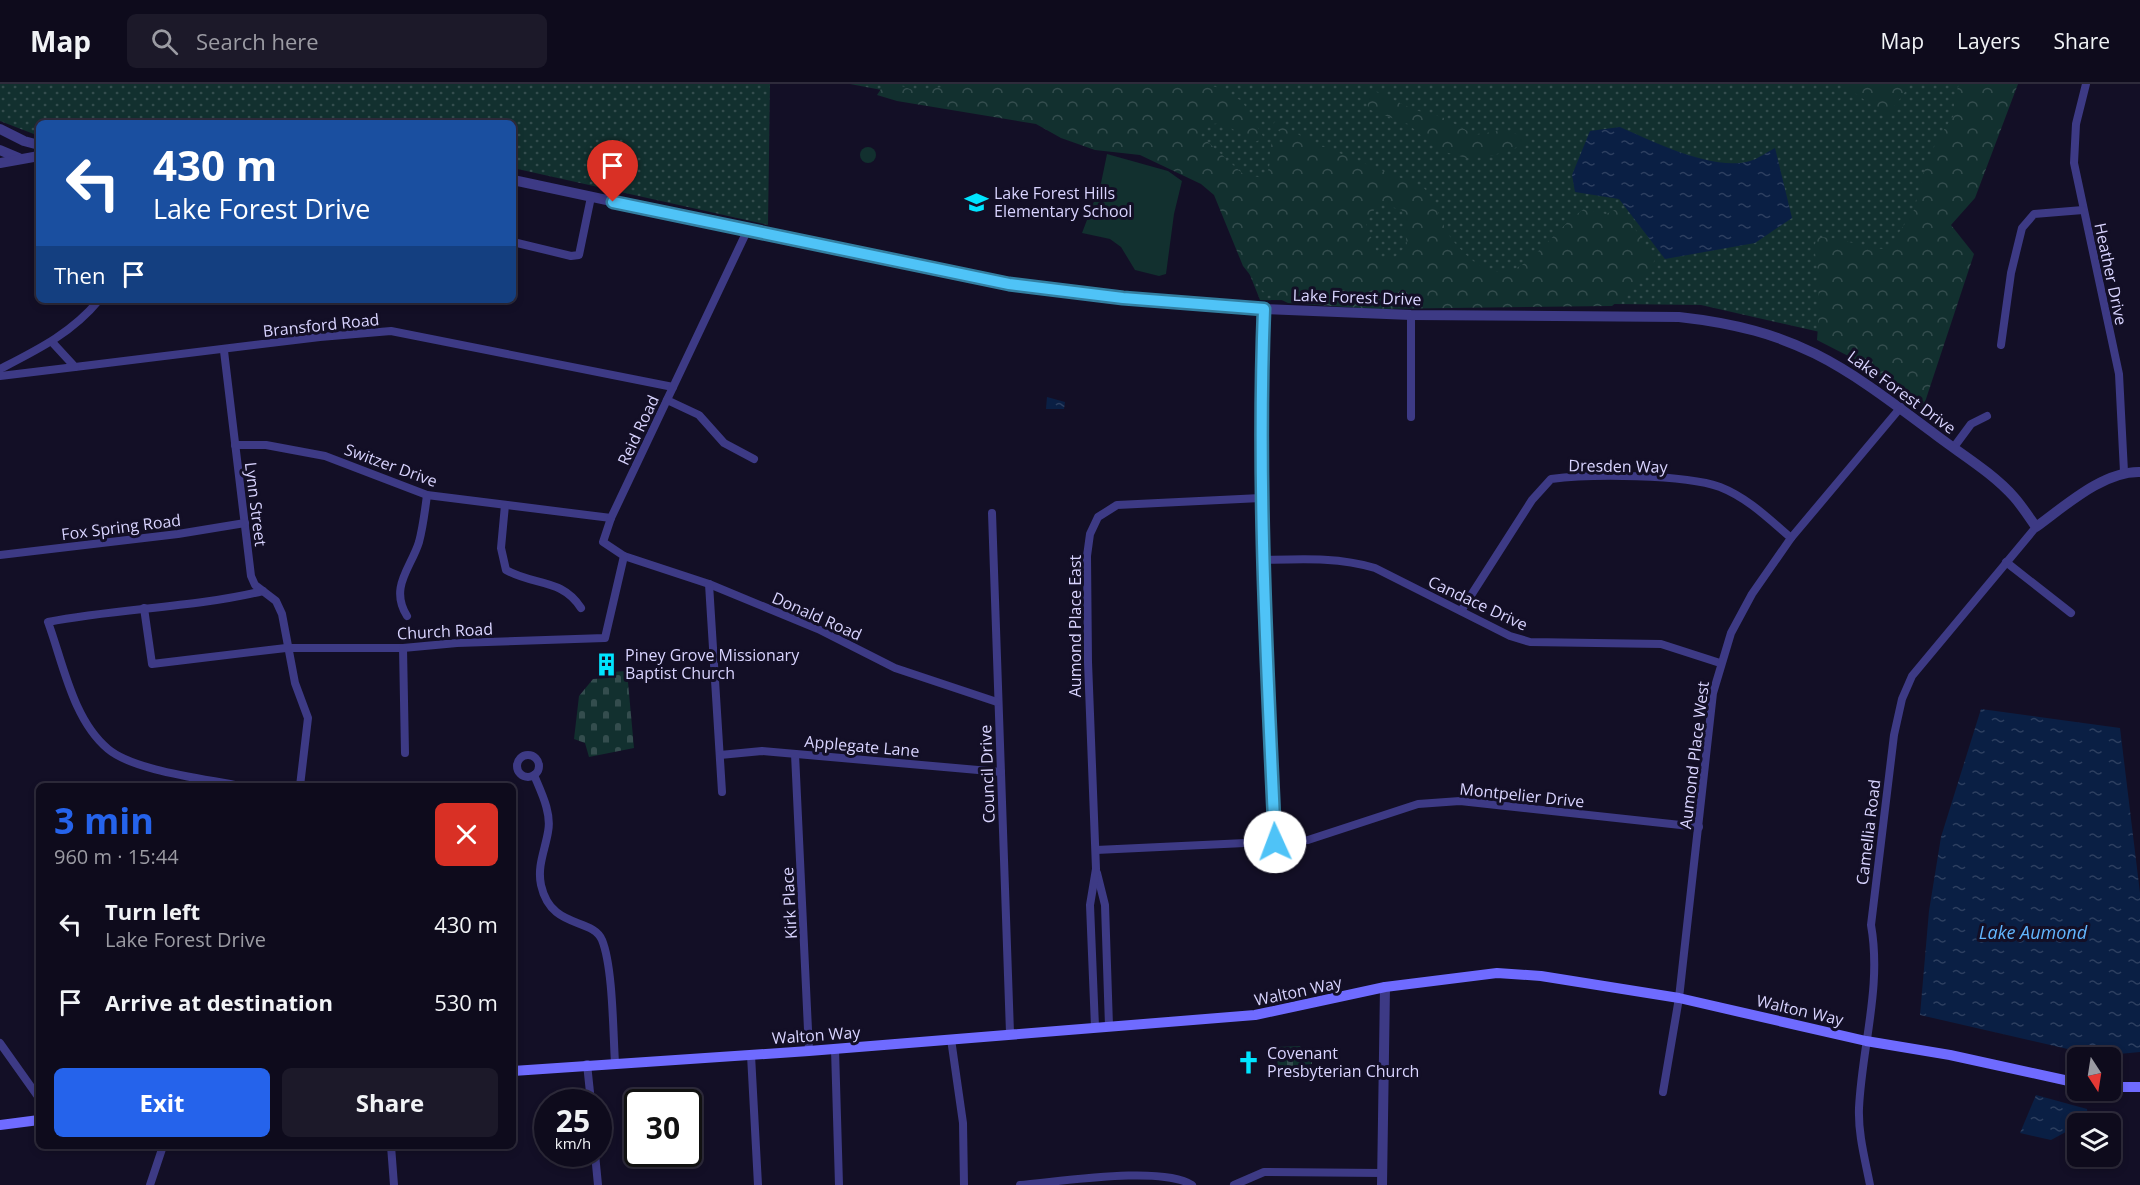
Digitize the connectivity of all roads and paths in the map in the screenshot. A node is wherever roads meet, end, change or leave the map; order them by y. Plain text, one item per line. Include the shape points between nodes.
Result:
1 (2086, 84) edge
2 (0, 129) edge
3 (36, 144) edge
4 (0, 150) edge
5 (36, 156) edge
6 (21, 159) junction
7 (0, 163) edge
8 (516, 181) edge
9 (591, 197) junction
10 (2083, 210) junction
11 (747, 231) junction
12 (516, 243) edge
13 (96, 303) edge
14 (1264, 309) junction
15 (1411, 315) junction
16 (51, 342) junction
17 (2001, 345) dead end
18 (224, 351) junction
19 (75, 367) junction
20 (0, 369) edge
21 (0, 376) edge
22 (673, 387) junction
23 (667, 400) junction
24 (1901, 407) junction
25 (1987, 416) dead end
26 (1411, 417) dead end
27 (235, 445) junction
28 (1954, 447) junction
29 (754, 459) dead end
30 (2124, 472) junction
31 (2140, 472) edge
32 (427, 495) junction
33 (1261, 498) junction
34 (505, 505) junction
35 (992, 513) dead end
36 (611, 518) junction
37 (244, 523) junction
38 (2036, 527) junction
39 (1791, 538) junction
40 (0, 555) edge
41 (624, 556) junction
42 (1264, 560) junction
43 (2006, 562) junction
44 (709, 584) junction
45 (263, 591) junction
46 (144, 608) junction
47 (581, 608) dead end
48 (1461, 611) junction
49 (2071, 613) dead end
50 (407, 616) dead end
51 (286, 648) junction
52 (403, 648) junction
53 (1720, 663) junction
54 (998, 702) junction
55 (405, 753) dead end
56 (795, 754) junction
57 (720, 755) junction
58 (1001, 772) junction
59 (534, 775) dead end
60 (225, 783) edge
61 (300, 783) edge
62 (722, 792) dead end
63 (1699, 827) junction
64 (1275, 842) junction
65 (1096, 850) junction
66 (1096, 869) junction
67 (1385, 987) junction
68 (1679, 998) junction
69 (1109, 1026) junction
70 (1095, 1027) junction
71 (1010, 1034) junction
72 (951, 1039) junction
73 (1866, 1041) junction
74 (0, 1043) edge
75 (835, 1049) junction
76 (809, 1051) junction
77 (751, 1055) junction
78 (615, 1063) junction
79 (587, 1064) junction
80 (516, 1071) edge
81 (2067, 1081) edge
82 (2121, 1087) edge
83 (2140, 1088) edge
84 (590, 1089) edge
85 (1663, 1092) dead end
86 (36, 1094) edge
87 (36, 1120) edge
88 (0, 1125) edge
89 (162, 1149) edge
90 (391, 1149) edge
91 (597, 1167) edge
92 (1382, 1173) junction
93 (1087, 1182) edge
94 (150, 1185) edge
95 (394, 1185) edge
96 (598, 1185) edge
97 (758, 1185) edge
98 (839, 1185) edge
99 (964, 1185) edge
100 (1020, 1185) edge
101 (1192, 1185) edge
102 (1234, 1185) edge
103 (1382, 1185) edge
104 (1870, 1185) edge

1 - 10 street, Heather Drive via 2076,124 2074,163
2 - 3 street
4 - 6 street
5 - 6 street
6 - 7 street
8 - 9 street, Lake Forest Drive
9 - 11 street, Lake Forest Drive
9 - 12 street via 579,255
10 - 17 street via 2034,214 2022,228
10 - 30 street, Heather Drive via 2119,374
11 - 14 street, Lake Forest Drive via 1009,284
11 - 22 street, Reid Road
13 - 16 street via 83,319
14 - 15 street, Lake Forest Drive
14 - 33 street
15 - 24 street, Lake Forest Drive via 1679,317 1723,322 1802,346 1859,377
15 - 26 street
16 - 19 street
16 - 20 street
18 - 19 street, Bransford Road
18 - 22 street, Bransford Road via 391,331
18 - 27 street, Lynn Street
19 - 21 street, Bransford Road
22 - 23 street, Reid Road
23 - 29 street via 699,415 724,443
23 - 36 street, Reid Road
24 - 28 street, Lake Forest Drive
24 - 39 street, Aumond Place West
25 - 28 street via 1971,424
27 - 32 street, Switzer Drive via 266,445 325,456
27 - 37 street, Lynn Street
28 - 38 street, Lake Forest Drive via 2013,496
30 - 31 street
30 - 38 street via 2082,494
32 - 34 street, Switzer Drive
32 - 50 street via 418,544 400,590 400,604
33 - 42 street
33 - 65 street, Aumond Place East via 1116,505 1098,517 1090,534 1087,589
34 - 36 street, Switzer Drive
34 - 47 street via 501,548 506,570 572,593
35 - 54 street, Council Drive
36 - 41 street, Reid Road via 603,542
37 - 40 street, Fox Spring Road
37 - 45 street, Lynn Street via 251,576
38 - 43 street, Camellia Road
39 - 48 street, Dresden Way via 1754,505 1720,487 1687,481 1595,476 1551,479 1533,500
39 - 53 street, Aumond Place West via 1752,594
41 - 44 street, Donald Road
41 - 52 street, Church Road via 605,638
42 - 48 street, Candace Drive via 1355,562
42 - 64 street
43 - 49 street
43 - 73 street, Camellia Road via 1912,676 1902,699 1870,925 1876,978
44 - 54 street, Donald Road via 818,629 895,668
44 - 57 street
45 - 46 street
45 - 51 street, Lynn Street via 276,601 282,614
46 - 51 street, Church Road via 152,664
46 - 60 street via 48,622 75,700 110,751 168,772
48 - 53 street, Candace Drive via 1530,642 1661,644
51 - 52 street, Church Road
51 - 61 street, Lynn Street via 308,717
52 - 55 street
53 - 63 street, Aumond Place West via 1713,693
54 - 58 street, Council Drive
56 - 57 street, Applegate Lane via 762,751
56 - 58 street, Applegate Lane
56 - 76 street, Kirk Place
57 - 62 street
58 - 71 street, Council Drive
59 - 78 street via 549,821 540,884 549,906 560,917 592,930 601,939
63 - 64 street, Montpelier Drive via 1460,801 1418,804 1308,840
63 - 68 street, Aumond Place West
64 - 65 street, Montpelier Drive
65 - 66 street, Aumond Place East
66 - 69 street, Aumond Place East via 1105,905
66 - 70 street, Aumond Place East via 1090,905
67 - 68 main road, Walton Way via 1497,973 1541,976
67 - 69 main road, Walton Way via 1255,1016
67 - 92 street
68 - 73 main road, Walton Way
68 - 85 street, Aumond Place West
69 - 70 main road, Walton Way
70 - 71 main road, Walton Way
71 - 72 main road, Walton Way
72 - 75 main road, Walton Way
72 - 99 street via 963,1123
73 - 81 main road, Walton Way
73 - 104 street, Camellia Road via 1859,1132
74 - 86 street
75 - 76 main road, Walton Way
75 - 98 street
76 - 77 main road, Walton Way
77 - 78 main road, Walton Way
77 - 97 street
78 - 79 main road, Walton Way
79 - 80 main road, Walton Way
79 - 84 street
82 - 83 main road
87 - 88 main road
89 - 94 street
90 - 95 street
91 - 96 street
92 - 102 street via 1264,1172
92 - 103 street
93 - 100 street
93 - 101 street via 1171,1176

